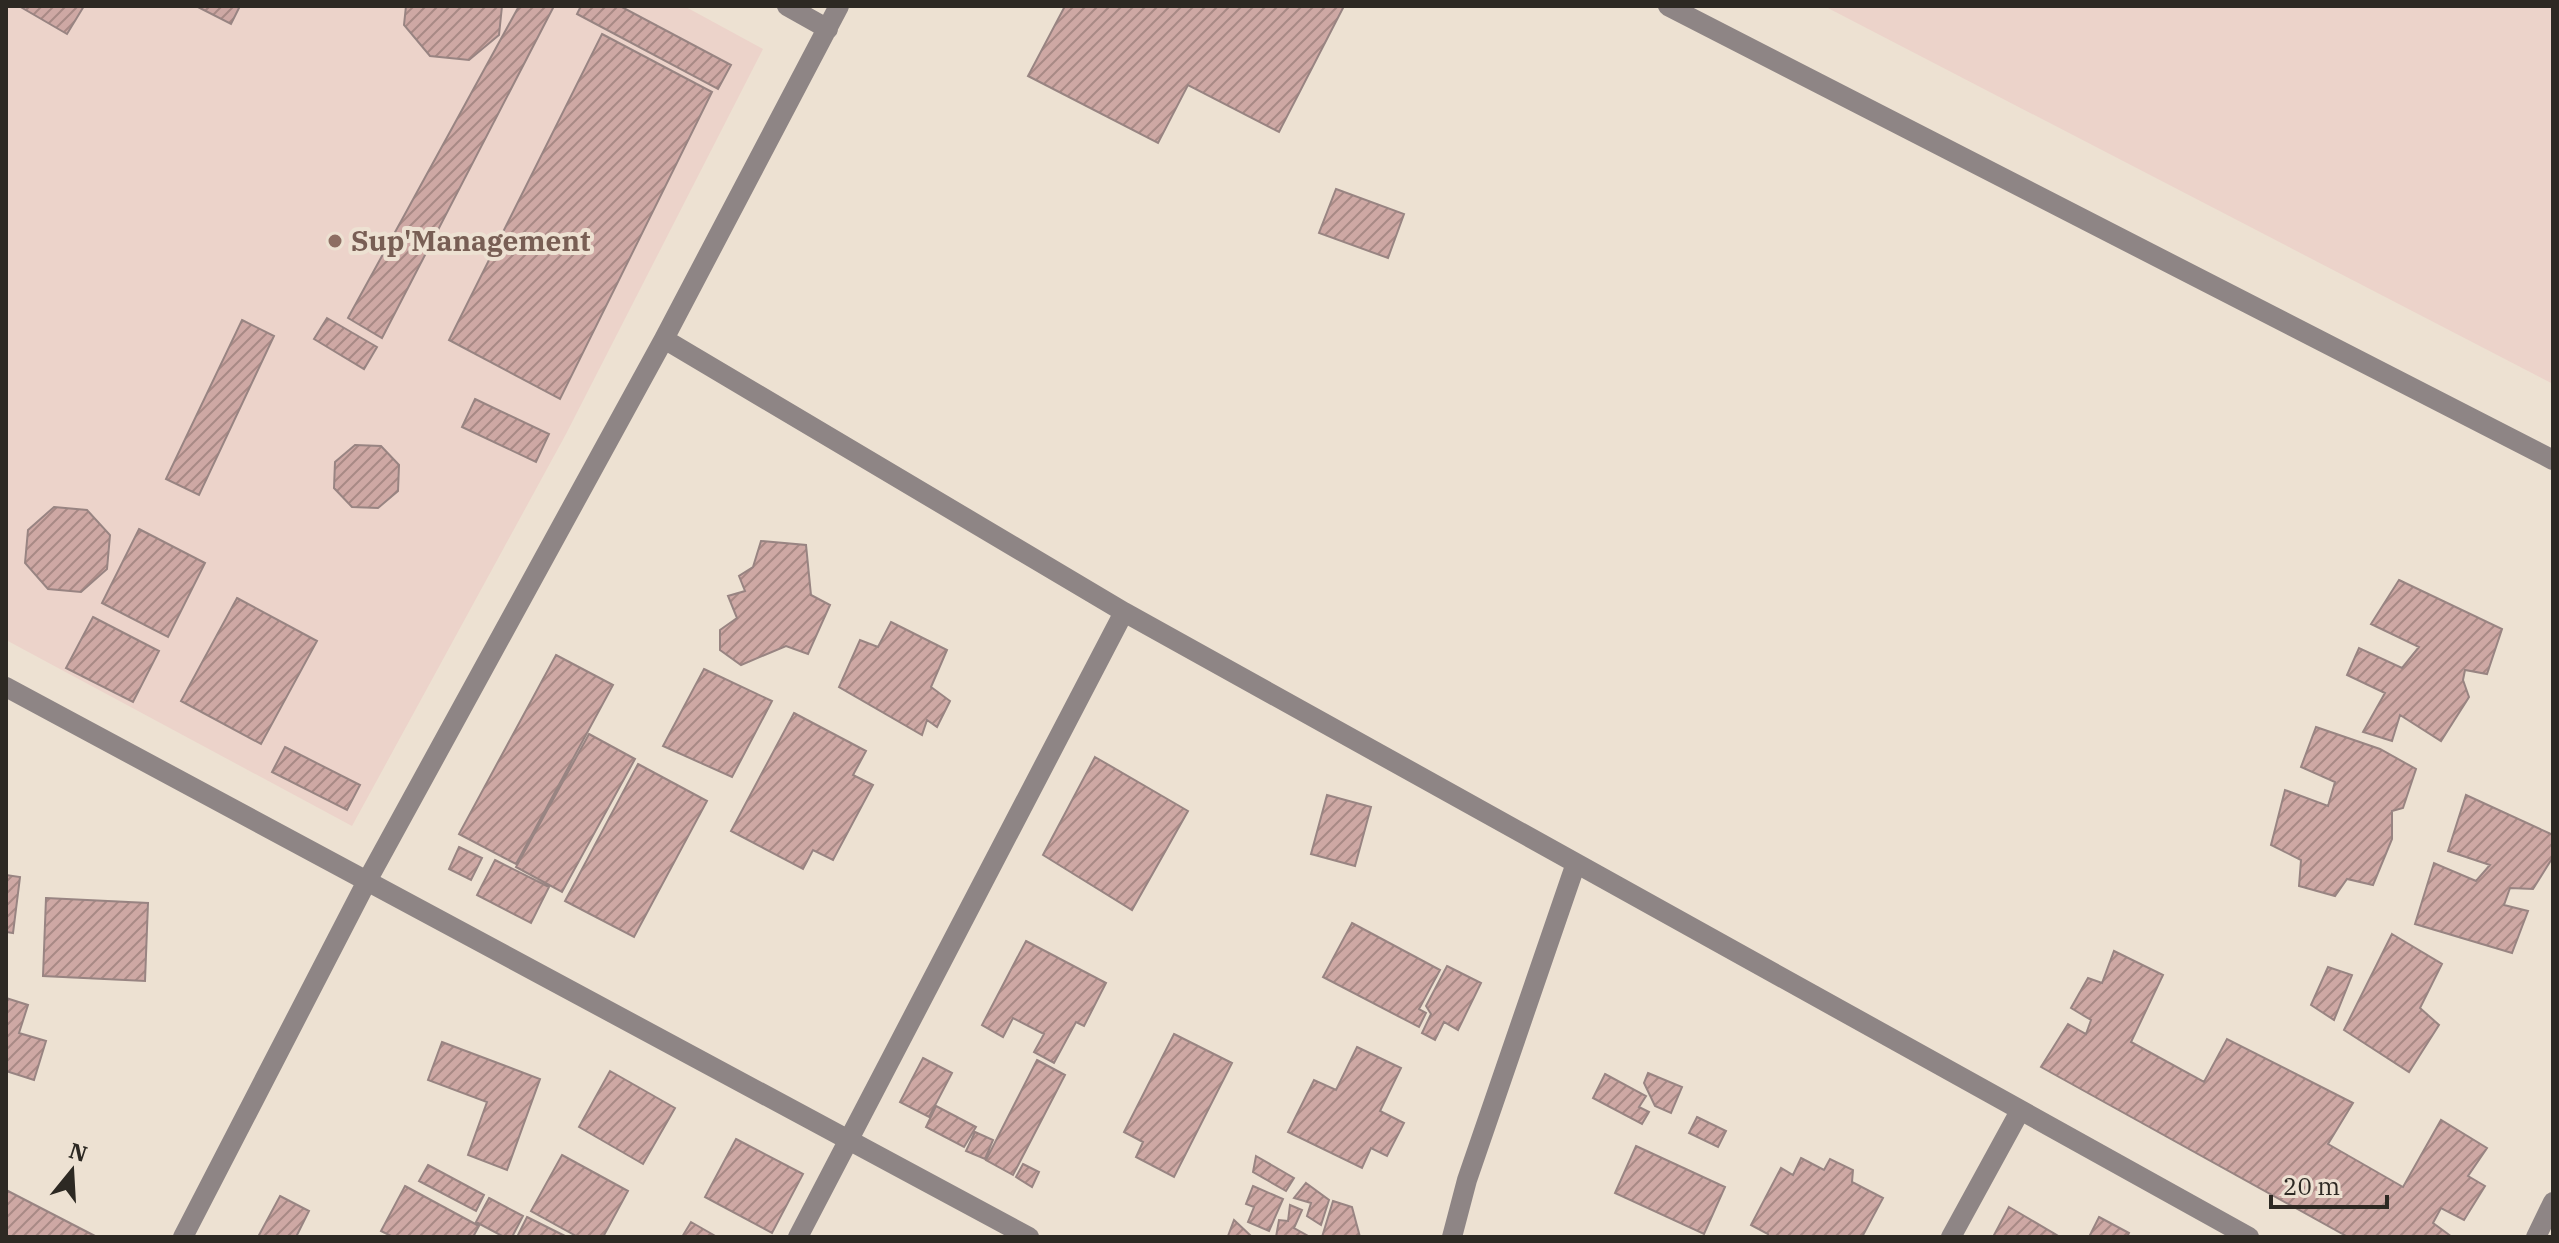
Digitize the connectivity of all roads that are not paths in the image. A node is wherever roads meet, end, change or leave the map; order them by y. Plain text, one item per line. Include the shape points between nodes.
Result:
1 (787, 6) edge
2 (839, 6) edge
3 (1668, 6) edge
4 (828, 29) junction
5 (664, 339) junction
6 (2553, 460) edge
7 (1124, 612) junction
8 (6, 687) edge
9 (1576, 863) junction
10 (367, 881) junction
11 (2020, 1111) junction
12 (849, 1141) junction
13 (2553, 1202) edge
14 (183, 1237) edge
15 (798, 1237) edge
16 (1029, 1237) edge
17 (1452, 1237) edge
18 (1951, 1237) edge
19 (2249, 1237) edge
20 (2536, 1237) edge

1 - 4 street
2 - 4 street
3 - 6 street
4 - 5 street
5 - 7 street
5 - 10 street
7 - 9 street
7 - 12 street
8 - 10 street
9 - 11 street
9 - 17 street
10 - 12 street
10 - 14 street
11 - 18 street
11 - 19 street
12 - 15 street
12 - 16 street
13 - 20 street

